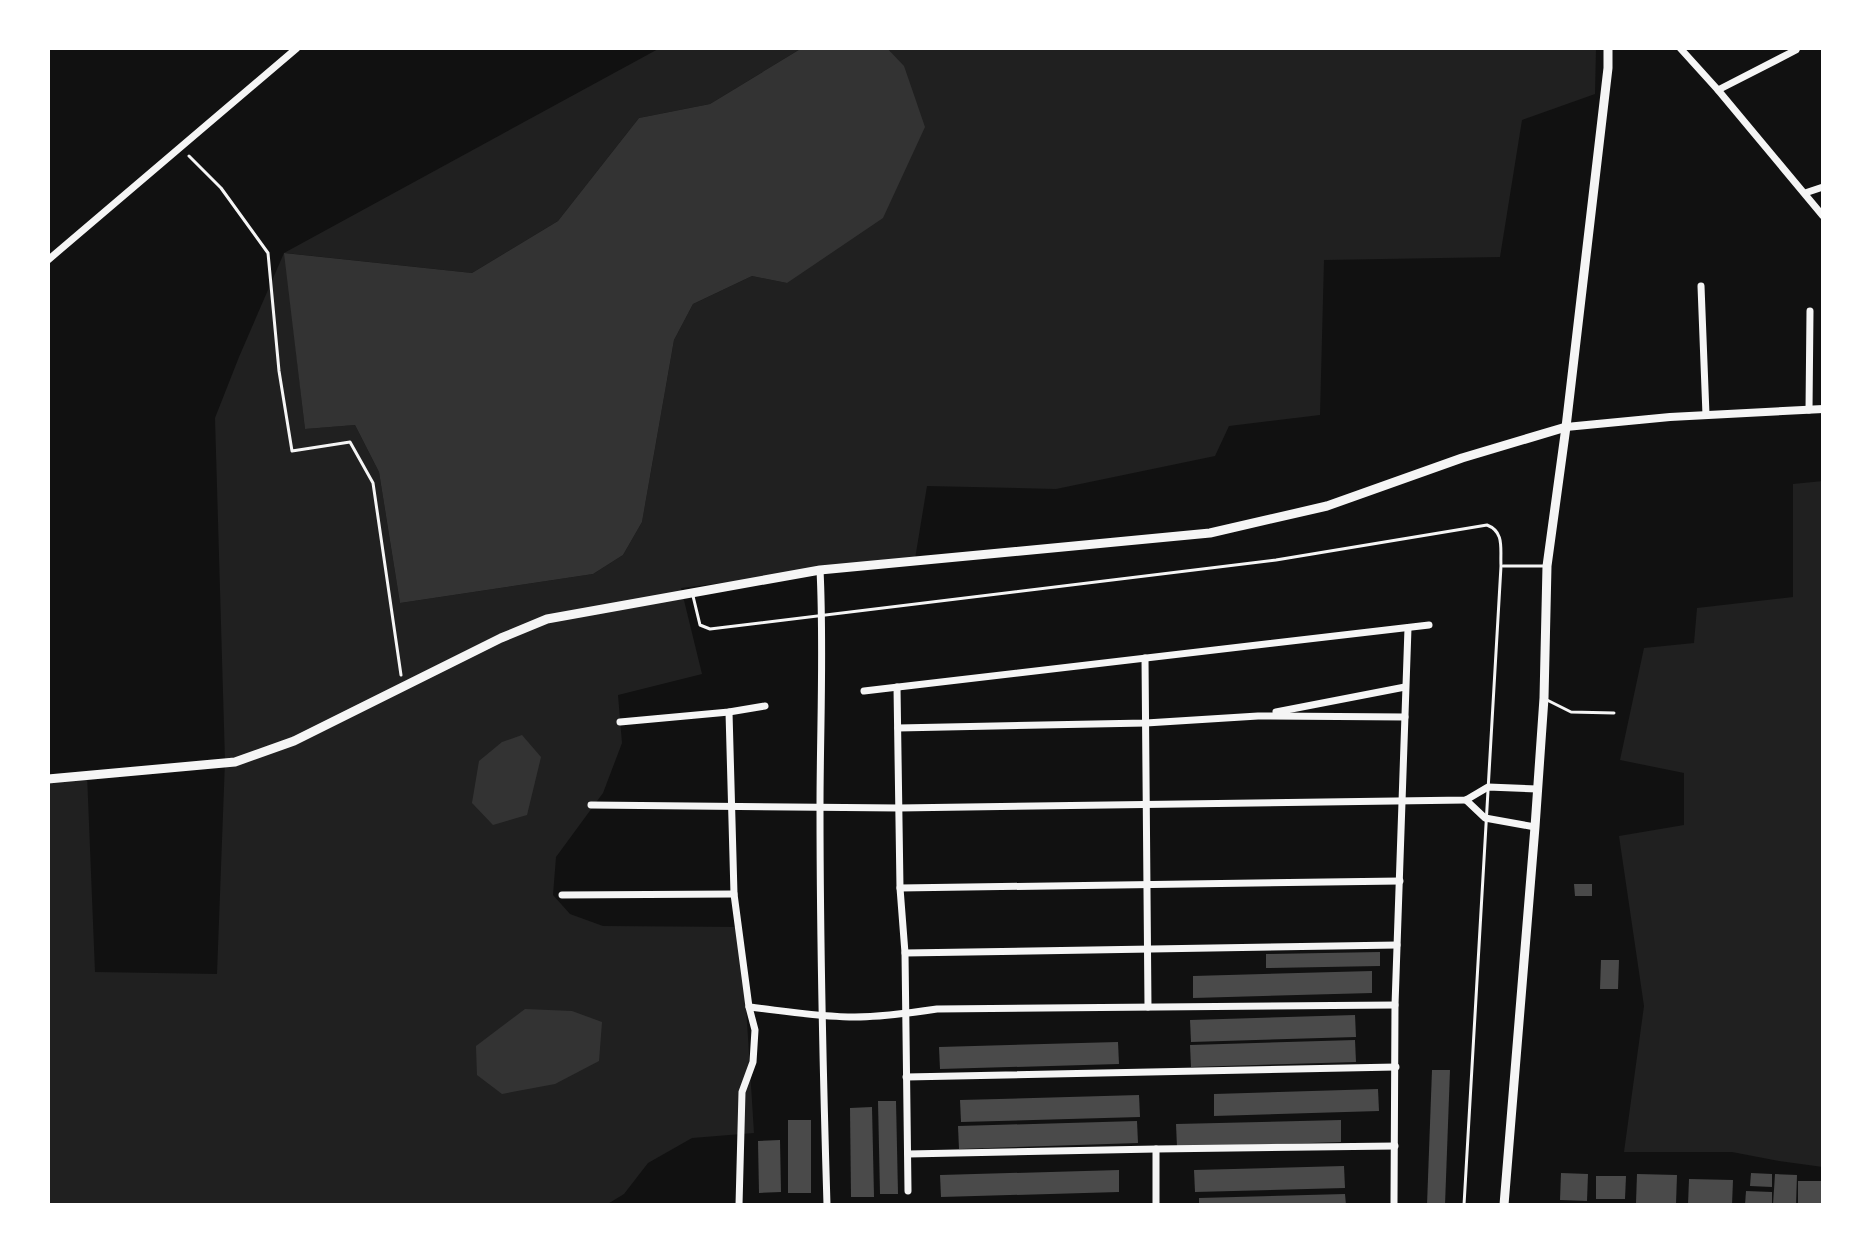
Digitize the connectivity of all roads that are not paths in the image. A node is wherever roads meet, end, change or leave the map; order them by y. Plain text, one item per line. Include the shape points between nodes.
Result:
1 (297, 48) edge
2 (1608, 48) edge
3 (1680, 48) edge
4 (1797, 48) edge
5 (1718, 90) junction
6 (1823, 187) edge
7 (1805, 193) junction
8 (1823, 216) edge
9 (48, 260) edge
10 (1701, 286) dead end
11 (1810, 311) dead end
12 (1823, 409) edge
13 (1809, 410) junction
14 (1706, 415) junction
15 (1566, 427) junction
16 (1501, 566) junction
17 (1547, 566) junction
18 (820, 570) junction
19 (692, 592) junction
20 (822, 616) junction
21 (1429, 625) dead end
22 (1408, 628) junction
23 (1145, 658) junction
24 (897, 687) junction
25 (1405, 687) junction
26 (864, 691) dead end
27 (1544, 698) junction
28 (765, 706) dead end
29 (729, 712) junction
30 (1614, 713) dead end
31 (1258, 716) junction
32 (1405, 717) junction
33 (620, 722) dead end
34 (1146, 723) junction
35 (898, 728) junction
36 (48, 779) edge
37 (1488, 787) junction
38 (1537, 789) junction
39 (1466, 800) junction
40 (1402, 801) junction
41 (591, 805) dead end
42 (1146, 805) junction
43 (732, 806) junction
44 (820, 808) junction
45 (899, 808) junction
46 (1485, 818) junction
47 (1535, 827) junction
48 (1400, 881) junction
49 (1147, 885) junction
50 (900, 888) junction
51 (734, 894) junction
52 (562, 895) dead end
53 (1397, 945) junction
54 (1147, 948) junction
55 (905, 953) junction
56 (1395, 1005) junction
57 (749, 1007) junction
58 (1148, 1007) junction
59 (905, 1014) junction
60 (822, 1015) junction
61 (1396, 1067) junction
62 (906, 1077) junction
63 (1395, 1146) junction
64 (1156, 1149) junction
65 (908, 1154) junction
66 (908, 1191) dead end
67 (739, 1205) edge
68 (827, 1205) edge
69 (1156, 1205) edge
70 (1394, 1205) edge
71 (1464, 1205) edge
72 (1504, 1205) edge

1 - 9 street
2 - 15 main road
3 - 5 street
4 - 5 street
5 - 7 street
6 - 7 street
7 - 8 street
10 - 14 street
11 - 13 street
12 - 13 street
13 - 14 street
14 - 15 street
15 - 17 main road
15 - 18 main road via 1327,506 1210,533
16 - 17 lane
16 - 20 lane via 1500,534 1487,525 1276,560
16 - 37 lane
17 - 27 main road
18 - 19 main road
18 - 20 street
19 - 20 lane via 700,625 710,629
19 - 36 main road via 547,619 294,741 235,762
20 - 44 street
21 - 22 street
22 - 23 street
22 - 25 street
23 - 24 street
23 - 34 street
24 - 26 street
24 - 35 street
25 - 31 street
25 - 32 street
27 - 30 lane via 1571,712
27 - 38 main road
28 - 29 street
29 - 33 street
29 - 43 street
31 - 32 street
31 - 34 street
32 - 40 street
34 - 35 street
34 - 42 street
35 - 45 street
37 - 38 street
37 - 39 street
37 - 46 lane
38 - 47 main road
39 - 40 street
39 - 46 street
40 - 42 street
40 - 48 street
41 - 43 street
42 - 45 street
42 - 49 street
43 - 44 street
43 - 51 street
44 - 45 street
44 - 60 street
45 - 50 street
46 - 47 street
46 - 71 lane
47 - 72 main road
48 - 49 street
48 - 53 street
49 - 50 street
49 - 54 street
50 - 55 street
51 - 52 street
51 - 57 street
53 - 54 street
53 - 56 street
54 - 55 street
54 - 58 street
55 - 59 street
56 - 58 street
56 - 61 street
57 - 60 street
57 - 67 street via 755,1030 753,1062 742,1092
58 - 59 street via 937,1009
59 - 60 street
59 - 62 street
60 - 68 street
61 - 62 street
61 - 63 street
62 - 65 street
63 - 64 street
63 - 70 street
64 - 65 street
64 - 69 street
65 - 66 street

